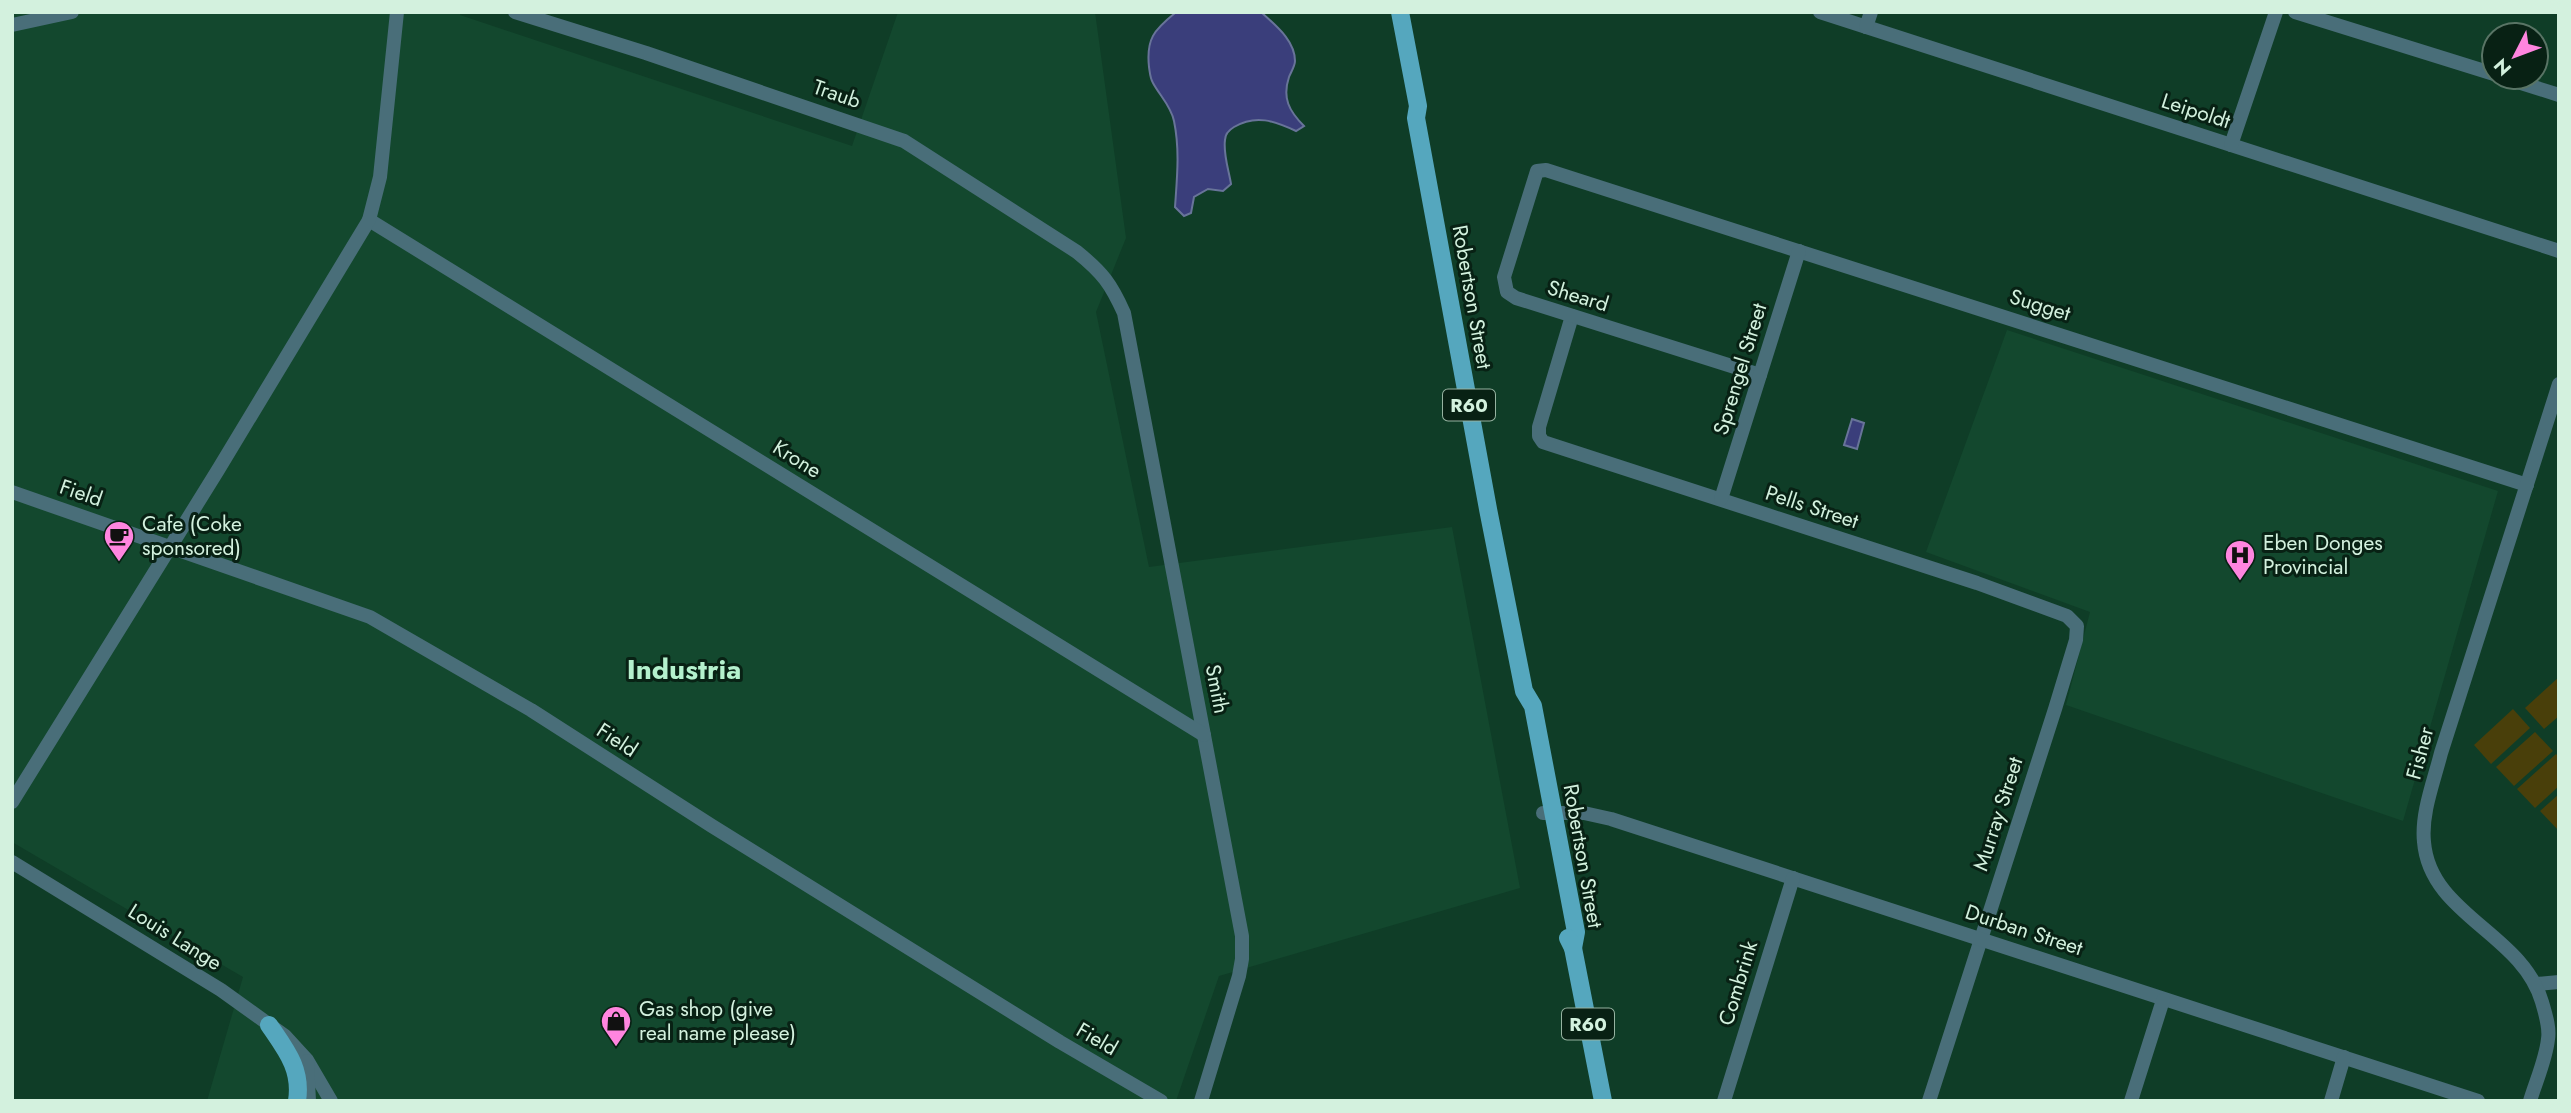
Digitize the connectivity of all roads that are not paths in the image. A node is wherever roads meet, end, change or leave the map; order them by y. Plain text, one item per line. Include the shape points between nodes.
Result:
1 (72, 12) edge
2 (397, 12) edge
3 (515, 12) edge
4 (1389, 12) edge
5 (1400, 12) edge
6 (1820, 12) edge
7 (1871, 12) edge
8 (2276, 12) edge
9 (2295, 12) edge
10 (12, 24) edge
11 (1866, 27) junction
12 (2480, 70) edge
13 (1416, 118) junction
14 (2231, 145) junction
15 (1538, 170) joint
16 (369, 220) junction
17 (2559, 250) edge
18 (1799, 251) junction
19 (1111, 285) joint
20 (1572, 316) junction
21 (1760, 375) junction
22 (2559, 384) edge
23 (2527, 485) junction
24 (12, 492) edge
25 (1721, 499) junction
26 (170, 547) junction
27 (2073, 620) joint
28 (1204, 735) junction
29 (12, 802) edge
30 (1549, 813) junction
31 (12, 862) edge
32 (1793, 878) junction
33 (1980, 938) junction
34 (2559, 982) edge
35 (2537, 984) junction
36 (2164, 1000) junction
37 (2559, 1017) edge
38 (270, 1025) junction
39 (2548, 1039) junction
40 (2344, 1057) junction
41 (307, 1060) junction
42 (297, 1101) edge
43 (309, 1101) edge
44 (331, 1101) edge
45 (1161, 1101) edge
46 (1200, 1101) edge
47 (1603, 1101) edge
48 (1724, 1101) edge
49 (1929, 1101) edge
50 (2131, 1101) edge
51 (2331, 1101) edge
52 (2478, 1101) edge
53 (2530, 1101) edge

1 - 10 street
2 - 16 street via 380,177
3 - 19 street, Traub via 904,141 1077,252
4 - 13 main road, Robertson Street / R60 via 1408,106
5 - 13 main road, Robertson Street / R60 via 1418,106
6 - 11 street, Leipoldt
7 - 11 street
8 - 14 street
9 - 12 street
11 - 14 street, Leipoldt
13 - 30 main road, Robertson Street / R60 via 1524,691 1533,706
14 - 17 street, Leipoldt
15 - 18 street, Sugget
15 - 20 street, Sheard via 1504,286 1516,298
16 - 26 street
16 - 28 street, Krone
18 - 21 street, Sprengel Street
18 - 23 street, Sugget
19 - 28 street, Smith via 1125,313
20 - 21 street, Sheard
20 - 25 street, Pells Street via 1539,436 1546,444
21 - 25 street, Sprengel Street
22 - 23 street, Fisher
23 - 35 street, Fisher via 2441,753 2424,842 2437,883 2512,952
24 - 26 street, Field
25 - 27 street, Pells Street
26 - 29 street
26 - 45 street, Field via 344,607 410,639
27 - 33 street, Murray Street via 2076,640
28 - 46 street, Smith via 1242,936 1242,959
30 - 32 street, Durban Street via 1611,819
30 - 47 main road, Robertson Street / R60 via 1576,932 1573,948
31 - 38 street, Louis Lange
32 - 33 street, Durban Street
32 - 48 street, Combrink
33 - 36 street, Durban Street
33 - 49 street, Murray Street
34 - 35 street
35 - 39 street, Fisher
36 - 40 street, Durban Street
36 - 50 street
37 - 39 street
38 - 41 street, Louis Lange
38 - 42 main road via 295,1065
39 - 53 street, Fisher
40 - 51 street
40 - 52 street, Durban Street
41 - 43 street
41 - 44 street, Louis Lange

